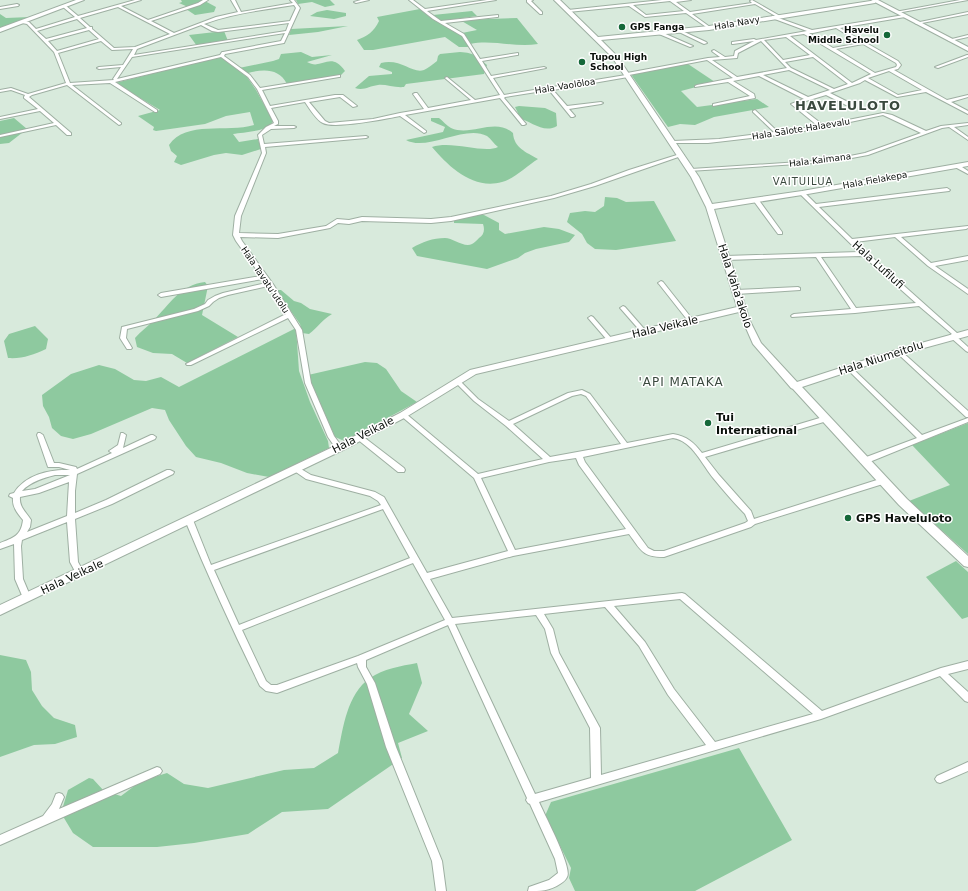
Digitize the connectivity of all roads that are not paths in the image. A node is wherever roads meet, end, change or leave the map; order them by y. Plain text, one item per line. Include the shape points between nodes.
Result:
1 (81, 0) edge
2 (139, 0) edge
3 (205, 0) edge
4 (211, 0) edge
5 (233, 0) edge
6 (367, 0) edge
7 (411, 0) edge
8 (494, 0) edge
9 (531, 0) edge
10 (557, 0) edge
11 (672, 0) edge
12 (689, 0) edge
13 (752, 0) edge
14 (876, 0) edge
15 (966, 0) edge
16 (355, 1) edge
17 (294, 2) edge
18 (756, 3) junction
19 (629, 4) junction
20 (17, 5) dead end
21 (359, 5) dead end
22 (64, 6) junction
23 (118, 6) junction
24 (0, 8) edge
25 (426, 10) junction
26 (568, 11) junction
27 (897, 12) junction
28 (240, 13) junction
29 (540, 13) dead end
30 (688, 13) junction
31 (968, 13) edge
32 (497, 16) dead end
33 (775, 16) junction
34 (904, 16) junction
35 (79, 17) junction
36 (147, 21) junction
37 (23, 22) junction
38 (291, 22) junction
39 (440, 22) junction
40 (917, 23) junction
41 (201, 24) junction
42 (90, 28) junction
43 (709, 28) junction
44 (838, 28) junction
45 (0, 30) edge
46 (35, 30) junction
47 (680, 31) junction
48 (287, 32) junction
49 (813, 32) junction
50 (660, 33) junction
51 (806, 33) junction
52 (173, 34) junction
53 (786, 36) junction
54 (968, 36) edge
55 (102, 39) junction
56 (597, 39) junction
57 (761, 40) junction
58 (950, 40) junction
59 (45, 42) junction
60 (705, 43) dead end
61 (732, 43) dead end
62 (864, 43) junction
63 (691, 46) dead end
64 (136, 48) junction
65 (832, 49) junction
66 (968, 49) edge
67 (714, 51) dead end
68 (56, 52) junction
69 (517, 54) dead end
70 (132, 56) junction
71 (222, 56) junction
72 (812, 56) junction
73 (968, 56) edge
74 (725, 58) junction
75 (708, 59) junction
76 (478, 60) junction
77 (783, 61) junction
78 (122, 66) junction
79 (937, 67) dead end
80 (99, 68) dead end
81 (544, 68) dead end
82 (790, 69) junction
83 (890, 70) junction
84 (758, 74) junction
85 (874, 74) junction
86 (627, 75) junction
87 (339, 76) dead end
88 (490, 77) junction
89 (447, 78) dead end
90 (735, 78) junction
91 (865, 78) junction
92 (115, 80) junction
93 (729, 80) junction
94 (68, 84) junction
95 (851, 84) junction
96 (697, 86) dead end
97 (549, 88) junction
98 (259, 89) junction
99 (833, 90) junction
100 (927, 90) junction
101 (0, 91) edge
102 (826, 93) junction
103 (415, 94) dead end
104 (28, 95) junction
105 (968, 96) edge
106 (502, 97) junction
107 (808, 99) junction
108 (306, 101) junction
109 (474, 101) junction
110 (948, 101) junction
111 (601, 104) dead end
112 (848, 104) dead end
113 (715, 105) dead end
114 (355, 106) dead end
115 (269, 107) junction
116 (566, 108) junction
117 (426, 109) junction
118 (41, 110) junction
119 (755, 110) dead end
120 (155, 111) dead end
121 (968, 113) edge
122 (400, 114) junction
123 (573, 116) dead end
124 (0, 118) edge
125 (57, 124) junction
126 (120, 124) dead end
127 (524, 124) dead end
128 (968, 124) edge
129 (294, 127) dead end
130 (822, 127) junction
131 (951, 127) junction
132 (268, 128) junction
133 (424, 132) dead end
134 (924, 132) junction
135 (69, 134) dead end
136 (778, 134) junction
137 (0, 136) edge
138 (366, 137) dead end
139 (968, 139) edge
140 (673, 142) junction
141 (263, 146) junction
142 (682, 155) junction
143 (968, 164) edge
144 (957, 166) junction
145 (691, 170) junction
146 (968, 173) edge
147 (947, 190) dead end
148 (802, 193) junction
149 (756, 200) junction
150 (814, 206) junction
151 (710, 207) junction
152 (966, 227) dead end
153 (780, 233) dead end
154 (236, 235) junction
155 (896, 235) junction
156 (851, 241) junction
157 (864, 254) junction
158 (818, 256) junction
159 (726, 258) junction
160 (968, 258) edge
161 (930, 265) junction
162 (265, 277) junction
163 (661, 283) dead end
164 (270, 284) junction
165 (798, 289) dead end
166 (736, 292) junction
167 (968, 292) edge
168 (161, 295) dead end
169 (922, 304) junction
170 (623, 308) dead end
171 (742, 309) junction
172 (855, 311) junction
173 (289, 315) junction
174 (794, 316) dead end
175 (591, 318) dead end
176 (692, 321) junction
177 (644, 332) junction
178 (968, 333) edge
179 (954, 336) junction
180 (610, 340) junction
181 (129, 348) dead end
182 (968, 350) edge
183 (899, 352) junction
184 (189, 364) dead end
185 (849, 368) junction
186 (457, 381) junction
187 (794, 386) junction
188 (403, 415) junction
189 (968, 415) edge
190 (825, 419) junction
191 (968, 420) edge
192 (508, 424) junction
193 (40, 435) dead end
194 (123, 435) dead end
195 (153, 437) dead end
196 (360, 437) junction
197 (922, 439) junction
198 (625, 445) junction
199 (339, 448) junction
200 (579, 455) junction
201 (702, 456) junction
202 (100, 460) junction
203 (549, 460) junction
204 (864, 461) junction
205 (296, 468) junction
206 (401, 470) dead end
207 (170, 472) dead end
208 (73, 476) junction
209 (477, 477) junction
210 (883, 481) junction
211 (385, 506) junction
212 (72, 517) junction
213 (189, 520) junction
214 (752, 522) junction
215 (630, 531) junction
216 (19, 538) junction
217 (0, 546) edge
218 (512, 553) junction
219 (415, 559) junction
220 (968, 562) edge
221 (209, 569) junction
222 (80, 573) junction
223 (425, 577) junction
224 (27, 598) junction
225 (607, 604) junction
226 (0, 610) edge
227 (539, 612) junction
228 (450, 621) junction
229 (237, 629) junction
230 (362, 658) junction
231 (968, 664) edge
232 (941, 672) junction
233 (968, 698) edge
234 (821, 715) junction
235 (713, 748) junction
236 (968, 766) edge
237 (157, 771) dead end
238 (940, 779) dead end
239 (596, 781) junction
240 (59, 797) dead end
241 (531, 800) junction
242 (46, 819) junction
243 (0, 840) edge
244 (441, 891) edge
245 (533, 891) edge

1 - 22 main road
2 - 23 street
3 - 4 street
3 - 36 street
5 - 28 street
6 - 16 street
7 - 25 street
8 - 25 street
9 - 29 street via 528,1
10 - 26 street, Hala Vaha'akolo
11 - 12 street
11 - 19 street
11 - 30 street
13 - 18 street
14 - 27 main road
14 - 33 street, Hala Navy
15 - 27 street
16 - 21 street
17 - 28 street
17 - 38 street via 298,8
18 - 30 street
18 - 33 street
19 - 26 street
19 - 30 street via 645,16
20 - 24 street
22 - 35 street
22 - 37 main road
23 - 35 street
23 - 36 street
25 - 39 street
26 - 56 street, Hala Vaha'akolo
27 - 34 main road
28 - 41 street
30 - 43 street
31 - 40 street
32 - 39 street
33 - 43 street, Hala Navy
33 - 49 street
34 - 40 main road
34 - 44 street
35 - 42 street
35 - 46 street
36 - 52 street
37 - 45 main road
37 - 46 street
38 - 41 street via 218,31
38 - 48 street
39 - 76 street via 463,35
40 - 58 main road
41 - 52 street
42 - 55 street
42 - 59 street
43 - 47 street, Hala Navy
44 - 49 street
44 - 62 street
46 - 59 street
47 - 50 street, Hala Navy
47 - 60 street
48 - 70 street
48 - 71 street via 283,42 279,44 223,53
49 - 51 street
50 - 56 street, Hala Navy
50 - 63 street
51 - 53 street
51 - 65 street
52 - 64 street
53 - 57 street
53 - 72 street
54 - 58 street
55 - 64 street via 113,49
55 - 68 street
56 - 86 street, Hala Vaha'akolo via 614,56
57 - 61 street
57 - 74 street via 736,52 736,57
57 - 77 street
58 - 66 main road
59 - 68 street
62 - 65 street
62 - 83 street via 898,64 897,68
64 - 70 street
65 - 85 street
67 - 74 street
68 - 94 street
69 - 76 street
70 - 78 street
71 - 92 street
71 - 98 street, Hala Tavatu'utolu via 249,76
72 - 77 street
72 - 95 street
73 - 79 street
74 - 75 street, Hala Vaolōloa
75 - 86 street, Hala Vaolōloa
75 - 90 street
76 - 88 street
77 - 82 street
78 - 80 street
78 - 92 street
81 - 88 street
82 - 84 street
82 - 99 street
83 - 85 street
83 - 100 street
84 - 90 street
84 - 107 street
85 - 91 street
86 - 97 street, Hala Vaolōloa
86 - 140 street, Hala Vaha'akolo
87 - 98 street
88 - 106 street
89 - 109 street
90 - 93 street
91 - 95 street
91 - 100 street via 897,96
92 - 94 street
92 - 120 street
93 - 96 street
93 - 113 street via 752,97
94 - 104 street
94 - 126 street
95 - 99 street
97 - 106 street, Hala Vaolōloa
97 - 116 street
98 - 115 street, Hala Tavatu'utolu
99 - 102 street
100 - 110 street
101 - 104 street via 11,89
102 - 107 street
102 - 112 street
103 - 117 street
104 - 118 street via 26,97
105 - 110 street
106 - 109 street, Hala Vaolōloa
106 - 127 street
107 - 130 street via 793,105
108 - 114 street via 341,96
108 - 115 street
108 - 122 street, Hala Vaolōloa via 325,124 373,120
109 - 117 street, Hala Vaolōloa
110 - 121 street
111 - 116 street
115 - 132 street, Hala Tavatu'utolu via 276,123
116 - 123 street
117 - 122 street, Hala Vaolōloa
118 - 124 street
118 - 125 street
119 - 136 street
122 - 133 street
125 - 135 street
125 - 137 street
128 - 131 street, Hala Kaimana
129 - 132 street
130 - 134 street, Hala Sālote Halaevalu via 887,115
130 - 136 street, Hala Sālote Halaevalu
131 - 134 street, Hala Kaimana
131 - 139 street
132 - 141 street, Hala Tavatu'utolu via 260,135
134 - 145 street, Hala Kaimana via 866,154 830,161
136 - 140 street, Hala Sālote Halaevalu via 731,140
138 - 141 street
140 - 142 street, Hala Vaha'akolo
141 - 154 street, Hala Tavatu'utolu via 264,154 238,216
142 - 145 street, Hala Vaha'akolo
142 - 154 street via 559,195 451,220 362,219 337,221 328,227 278,236
143 - 144 street, Hala Fielakepa
144 - 146 street
144 - 148 street, Hala Fielakepa
145 - 151 street, Hala Vaha'akolo
147 - 150 street
148 - 149 street, Hala Fielakepa
148 - 150 street, Hala Lufilufi
149 - 151 street, Hala Fielakepa
149 - 153 street
150 - 156 street, Hala Lufilufi
151 - 159 street, Hala Vaha'akolo
152 - 155 street
154 - 162 street, Hala Tavatu'utolu
155 - 156 street
155 - 161 street
156 - 157 street, Hala Lufilufi
157 - 158 street
157 - 169 street, Hala Lufilufi
158 - 159 street
158 - 172 street
159 - 166 street, Hala Vaha'akolo
160 - 161 street
161 - 167 street
162 - 164 street, Hala Tavatu'utolu
162 - 168 street
163 - 176 street
164 - 173 street, Hala Tavatu'utolu
164 - 181 street via 212,298 207,305 196,310 124,328 123,338
165 - 166 street
166 - 171 street, Hala Vaha'akolo
169 - 172 street
169 - 179 street, Hala Lufilufi
170 - 177 street
171 - 176 street, Hala Veikale
171 - 187 street, Hala Vaha'akolo via 750,333 757,344
172 - 174 street
173 - 184 street
173 - 199 street, Hala Tavatu'utolu via 299,330 308,383 331,437
175 - 180 street
176 - 177 street, Hala Veikale
177 - 180 street, Hala Veikale
178 - 179 street, Hala Niumeitolu
179 - 182 street, Hala Lufilufi
179 - 183 street, Hala Niumeitolu
180 - 186 street, Hala Veikale via 473,372
183 - 185 street, Hala Niumeitolu
183 - 189 street
185 - 187 street, Hala Niumeitolu
185 - 197 street
186 - 188 street, Hala Veikale
186 - 192 street via 476,400
187 - 190 street, Hala Vaha'akolo
188 - 196 street, Hala Veikale
188 - 209 street
190 - 201 street
190 - 204 street, Hala Vaha'akolo
191 - 197 street
192 - 198 street via 570,394 582,392 588,395
192 - 203 street
193 - 208 street via 51,465 73,470
194 - 202 street via 121,446
195 - 202 street
196 - 199 street, Hala Veikale
196 - 206 street
197 - 204 street
198 - 200 street
198 - 201 street via 681,436
199 - 205 street, Hala Veikale
200 - 203 street
200 - 215 street
201 - 214 street via 716,477 748,513
202 - 208 street
203 - 209 street
204 - 210 street, Hala Vaha'akolo
205 - 211 street via 309,478 372,494 381,498
205 - 213 street, Hala Veikale
207 - 212 street via 126,495
208 - 212 street
208 - 216 street via 55,473 18,487 13,496 16,511 27,520
209 - 218 street
210 - 214 street
210 - 220 street, Hala Vaha'akolo
211 - 219 street
211 - 221 street
212 - 216 street
212 - 222 street via 74,563
213 - 221 street
213 - 222 street, Hala Veikale
214 - 215 street via 664,554 653,554 645,550
215 - 218 street
216 - 217 street
216 - 224 street via 16,546 19,579
218 - 223 street
219 - 223 street
219 - 229 street
221 - 229 street
222 - 224 street, Hala Veikale
223 - 228 street
224 - 226 street, Hala Veikale
225 - 227 street
225 - 234 street via 682,596
225 - 235 street via 642,644 671,692
227 - 228 street
227 - 239 street via 549,629 555,653 594,728
228 - 230 street
228 - 241 street
229 - 230 street via 263,683 269,688 277,689
230 - 244 street via 362,667 371,683 392,747 437,861
231 - 232 street
232 - 233 street
232 - 234 street
234 - 235 street
235 - 239 street
236 - 238 street
237 - 242 street
239 - 241 street
240 - 242 street
241 - 245 street via 560,859 563,875 552,884
242 - 243 street

